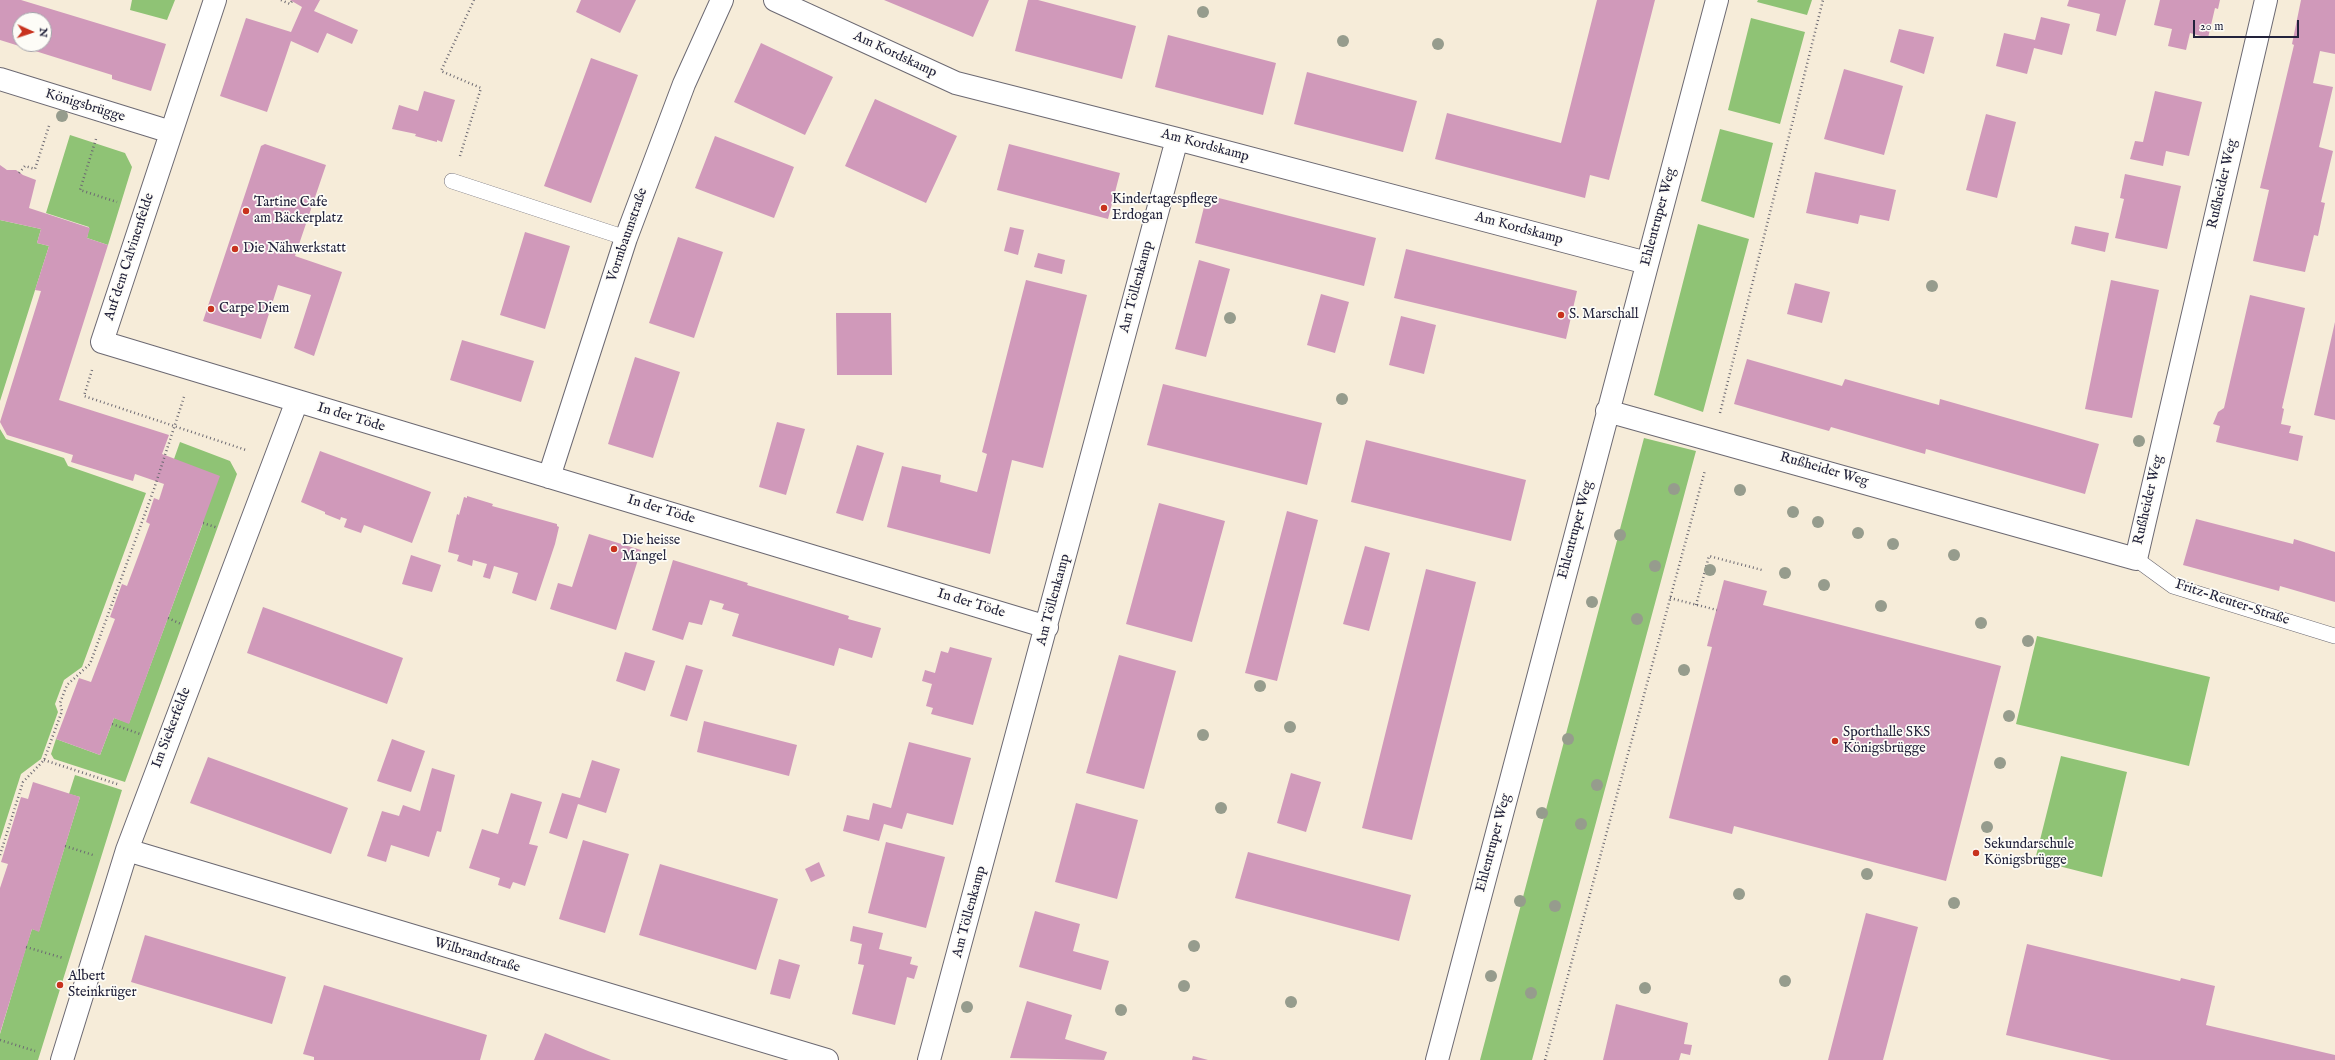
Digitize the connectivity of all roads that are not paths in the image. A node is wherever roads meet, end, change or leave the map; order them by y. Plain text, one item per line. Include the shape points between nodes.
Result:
1 (215, 0) edge
2 (722, 0) edge
3 (775, 0) edge
4 (1717, 0) edge
5 (2266, 0) edge
6 (0, 79) edge
7 (171, 132) junction
8 (1176, 139) junction
9 (452, 181) road end
10 (626, 238) junction
11 (1647, 263) junction
12 (275, 394) joint
13 (297, 402) junction
14 (1607, 410) junction
15 (549, 477) junction
16 (2136, 558) junction
17 (1047, 626) junction
18 (2335, 636) edge
19 (127, 850) junction
20 (62, 1060) edge
21 (827, 1060) edge
22 (930, 1060) edge
23 (1437, 1060) edge

1 - 7 street, Auf dem Calvinenfelde
2 - 10 street, Vormbaumstraße via 684,84
3 - 8 street, Am Kordskamp via 956,83
4 - 11 street, Ehlentruper Weg
5 - 16 street, Rußheider Weg
6 - 7 street, Königsbrügge
7 - 12 street, Auf dem Calvinenfelde via 102,342
8 - 11 street, Am Kordskamp
8 - 17 street, Am Töllenkamp
9 - 10 lane
10 - 15 street, Vormbaumstraße
11 - 14 street, Ehlentruper Weg
12 - 13 street, In der Töde
13 - 15 street, In der Töde
13 - 19 street, Im Siekerfelde
14 - 16 street, Rußheider Weg
14 - 23 street, Ehlentruper Weg
15 - 17 street, In der Töde
16 - 18 lane, Fritz-Reuter-Straße via 2173,586
17 - 22 street, Am Töllenkamp
19 - 20 street, Im Siekerfelde
19 - 21 street, Wilbrandstraße

